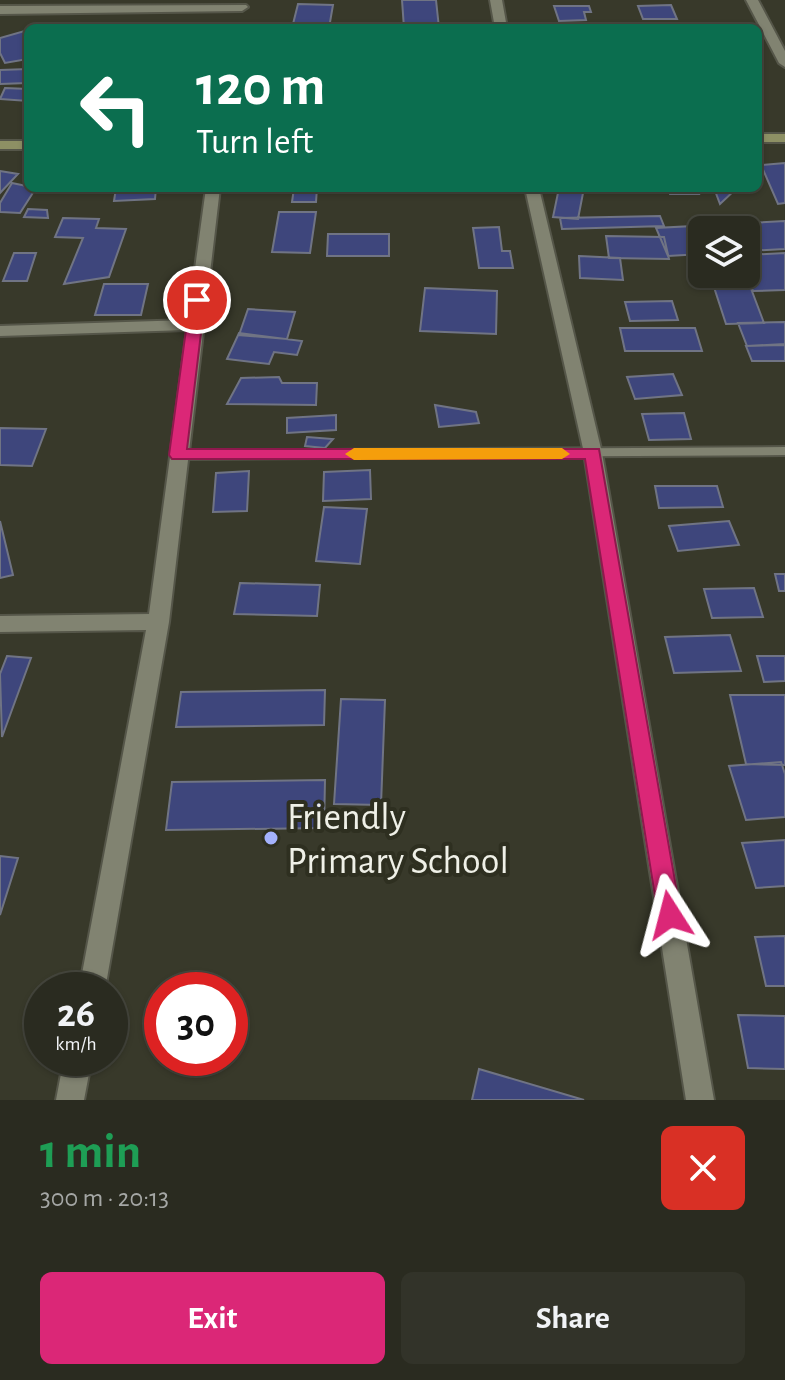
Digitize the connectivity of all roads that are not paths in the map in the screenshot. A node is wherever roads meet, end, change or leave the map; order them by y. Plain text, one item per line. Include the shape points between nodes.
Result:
1 (496, 0) edge
2 (752, 0) edge
3 (242, 8) edge
4 (0, 10) edge
5 (500, 24) edge
6 (785, 63) edge
7 (762, 138) edge
8 (785, 138) edge
9 (0, 145) edge
10 (24, 145) edge
11 (212, 192) edge
12 (533, 192) edge
13 (194, 325) junction
14 (0, 331) edge
15 (785, 451) edge
16 (593, 453) junction
17 (178, 455) junction
18 (158, 622) junction
19 (0, 624) edge
20 (95, 972) edge
21 (75, 1076) edge
22 (70, 1100) edge
23 (700, 1100) edge

1 - 5 street
2 - 6 street
3 - 4 street
7 - 8 street
9 - 10 street
11 - 13 street
12 - 16 street
13 - 14 street
13 - 17 street
15 - 16 lane
16 - 17 lane
16 - 23 street
17 - 18 street
18 - 19 street
18 - 20 street
21 - 22 street

